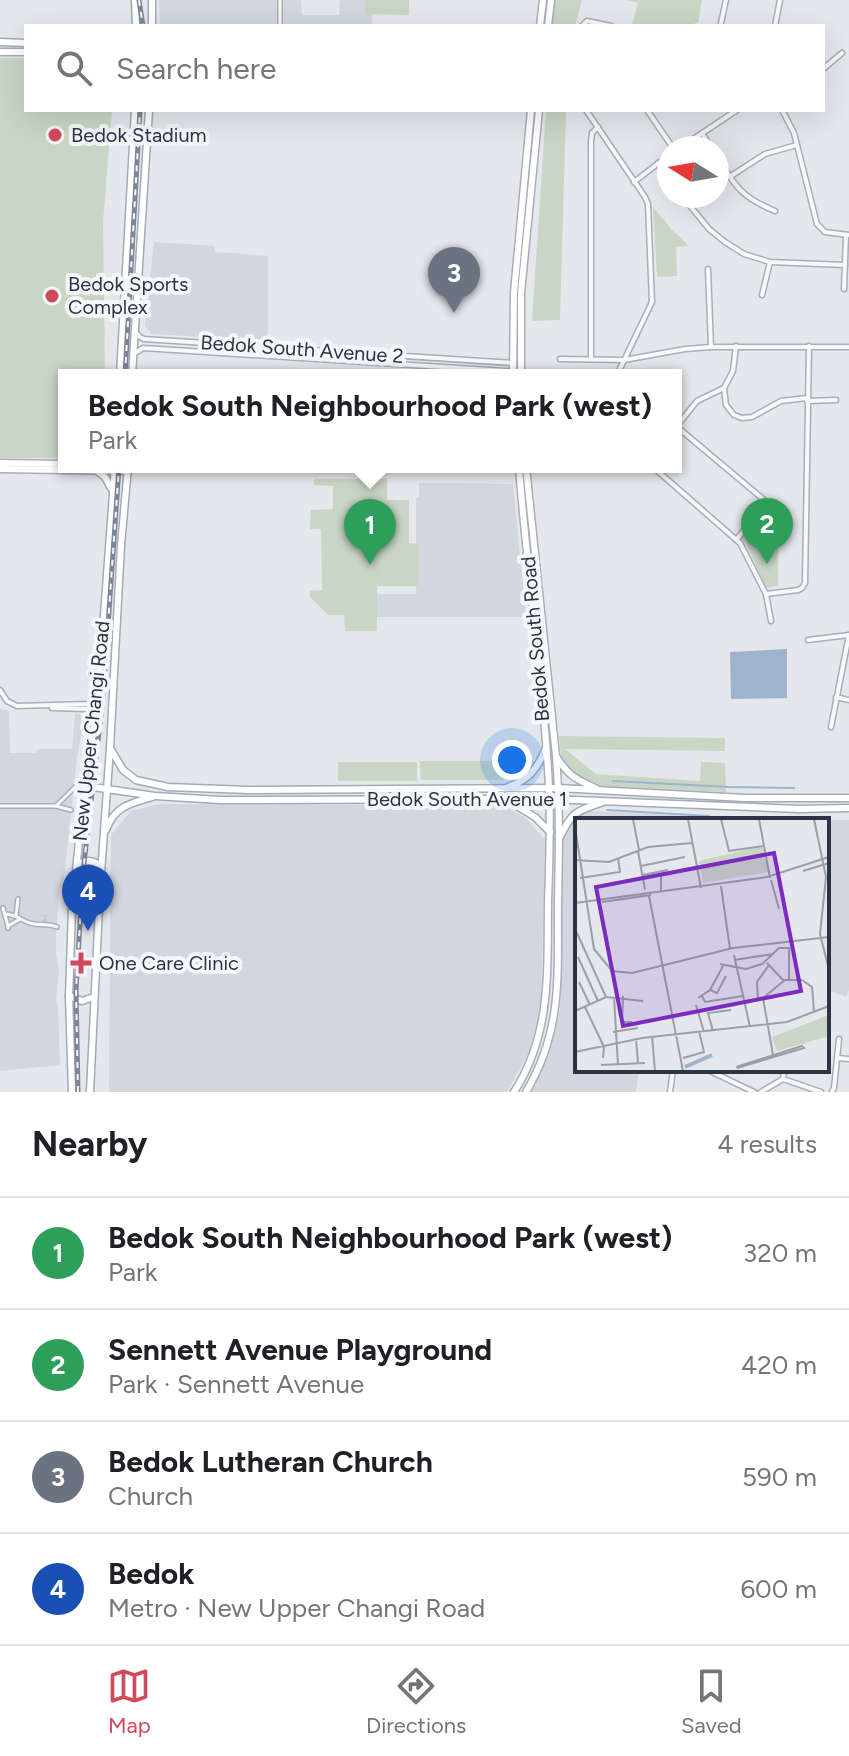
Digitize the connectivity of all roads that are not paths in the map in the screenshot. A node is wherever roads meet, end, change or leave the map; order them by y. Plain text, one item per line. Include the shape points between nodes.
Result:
1 (135, 0) edge
2 (152, 0) edge
3 (280, 0) edge
4 (543, 0) edge
5 (551, 0) edge
6 (726, 0) edge
7 (780, 0) edge
8 (721, 23) dead end
9 (135, 24) edge
10 (152, 24) edge
11 (280, 24) edge
12 (540, 24) edge
13 (548, 24) edge
14 (775, 24) edge
15 (0, 42) edge
16 (24, 43) edge
17 (0, 52) edge
18 (24, 52) edge
19 (842, 53) dead end
20 (825, 67) edge
21 (135, 112) edge
22 (149, 112) edge
23 (531, 112) edge
24 (539, 112) edge
25 (587, 112) edge
26 (649, 112) edge
27 (734, 112) edge
28 (783, 112) edge
29 (598, 127) junction
30 (702, 133) junction
31 (665, 136) edge
32 (698, 136) edge
33 (704, 136) edge
34 (797, 145) junction
35 (657, 164) edge
36 (730, 177) joint
37 (634, 182) junction
38 (692, 208) edge
39 (775, 211) dead end
40 (848, 235) edge
41 (770, 262) junction
42 (845, 265) junction
43 (708, 269) dead end
44 (844, 289) dead end
45 (762, 295) dead end
46 (136, 331) junction
47 (736, 346) junction
48 (809, 346) junction
49 (711, 347) junction
50 (849, 347) edge
51 (134, 355) junction
52 (560, 359) dead end
53 (591, 359) junction
54 (624, 360) junction
55 (516, 363) junction
56 (120, 369) edge
57 (133, 369) edge
58 (457, 369) edge
59 (517, 369) edge
60 (621, 369) edge
61 (724, 388) junction
62 (807, 399) junction
63 (836, 400) dead end
64 (682, 419) edge
65 (682, 431) edge
66 (58, 464) edge
67 (0, 466) edge
68 (58, 468) edge
69 (100, 473) edge
70 (114, 473) edge
71 (128, 473) edge
72 (520, 473) edge
73 (527, 473) edge
74 (660, 473) edge
75 (112, 491) junction
76 (737, 539) junction
77 (766, 594) junction
78 (771, 621) dead end
79 (849, 635) edge
80 (808, 640) dead end
81 (0, 692) edge
82 (98, 696) junction
83 (836, 697) junction
84 (849, 700) edge
85 (95, 715) junction
86 (831, 727) dead end
87 (110, 748) junction
88 (546, 748) junction
89 (556, 756) junction
90 (86, 786) junction
91 (75, 787) dead end
92 (549, 788) junction
93 (559, 788) junction
94 (501, 789) junction
95 (106, 790) junction
96 (600, 790) junction
97 (155, 796) junction
98 (504, 798) junction
99 (849, 798) edge
100 (549, 799) junction
101 (559, 799) junction
102 (607, 801) junction
103 (0, 806) edge
104 (56, 806) junction
105 (849, 808) edge
106 (71, 810) dead end
107 (550, 832) junction
108 (103, 838) junction
109 (559, 839) junction
110 (75, 868) junction
111 (101, 868) junction
112 (18, 899) dead end
113 (3, 908) dead end
114 (5, 914) junction
115 (16, 915) junction
116 (21, 918) junction
117 (57, 927) dead end
118 (69, 996) junction
119 (94, 997) junction
120 (839, 1039) dead end
121 (838, 1058) junction
122 (849, 1059) edge
123 (673, 1072) edge
124 (714, 1072) edge
125 (784, 1072) edge
126 (783, 1079) junction
127 (72, 1092) edge
128 (90, 1092) edge
129 (514, 1092) edge
130 (526, 1092) edge
131 (670, 1092) edge
132 (754, 1092) edge
133 (761, 1092) edge
134 (821, 1092) edge
135 (832, 1092) edge

1 - 9 main road
2 - 10 main road
3 - 11 street
4 - 12 main road
5 - 13 main road
6 - 8 street
7 - 14 street
15 - 16 main road
17 - 18 main road
19 - 20 street
21 - 56 main road
22 - 46 main road
23 - 55 main road via 514,293
24 - 55 main road
25 - 29 street
26 - 31 street
27 - 30 street
28 - 34 street
29 - 37 street
29 - 53 street via 591,142
30 - 32 street
30 - 33 street
34 - 36 street via 765,154
34 - 40 street via 817,224 825,232
35 - 37 street
36 - 39 street via 740,191
37 - 54 street via 648,204 652,302
38 - 41 street via 725,242
40 - 42 street
41 - 42 street
41 - 45 street
42 - 44 street
43 - 49 street
46 - 51 main road
46 - 55 street, Bedok South Avenue 2 via 144,339
47 - 48 street
47 - 49 street
47 - 61 street
48 - 50 street
48 - 62 street
49 - 54 street
51 - 57 main road
51 - 58 street, Bedok South Avenue 2 via 143,348
52 - 53 street
53 - 54 street
54 - 60 street
55 - 59 main road
61 - 62 street via 729,411 742,418 781,401
61 - 64 street via 697,401
62 - 63 street
62 - 77 street via 805,583 798,590
65 - 76 street via 763,499 763,507
66 - 67 main road
67 - 68 main road
69 - 75 main road
70 - 75 main road, New Upper Changi Road
71 - 87 main road, New Upper Changi Road
72 - 88 main road, Bedok South Road
73 - 89 main road, Bedok South Road
74 - 76 street
75 - 82 main road, New Upper Changi Road
76 - 77 street
77 - 78 street
79 - 80 street
79 - 83 street
81 - 82 street via 18,706 89,704
81 - 85 street via 14,707 86,709
82 - 85 main road, New Upper Changi Road
83 - 84 street
83 - 86 street
85 - 90 main road, New Upper Changi Road
87 - 94 main road, Bedok South Avenue 1 via 136,780 168,787
87 - 95 main road, New Upper Changi Road
88 - 92 main road, Bedok South Road
88 - 94 main road via 528,778
89 - 93 main road, Bedok South Road
89 - 96 main road via 570,776
90 - 95 main road, Bedok South Avenue 1
90 - 110 main road, New Upper Changi Road
91 - 104 street
92 - 93 main road, Bedok South Avenue 1
92 - 94 main road, Bedok South Avenue 1
92 - 100 main road, Bedok South Road
93 - 96 main road, Bedok South Avenue 1
93 - 101 main road, Bedok South Road
95 - 97 main road, Bedok South Avenue 1
95 - 108 main road, New Upper Changi Road
96 - 99 main road, Bedok South Avenue 1
97 - 98 main road, Bedok South Avenue 1
97 - 108 main road via 119,808
98 - 100 main road, Bedok South Avenue 1
98 - 107 main road
100 - 101 main road, Bedok South Avenue 1
100 - 107 main road, Bedok South Road
101 - 102 main road, Bedok South Avenue 1
101 - 109 main road, Bedok South Road
102 - 105 main road, Bedok South Avenue 1
102 - 109 main road via 570,816
103 - 104 street
104 - 106 street
107 - 129 main road, Bedok South Road via 544,1014 532,1058
108 - 111 main road, New Upper Changi Road
109 - 130 main road, Bedok South Road via 555,1011 546,1050
110 - 111 main road via 90,861
110 - 118 main road, New Upper Changi Road
111 - 119 main road, New Upper Changi Road
112 - 115 street
113 - 114 street
114 - 115 street
114 - 116 street via 8,927
115 - 116 street
116 - 117 street
118 - 119 main road via 82,1001
118 - 127 main road, New Upper Changi Road
119 - 128 main road, New Upper Changi Road
120 - 121 street
121 - 122 street
121 - 135 street
123 - 131 street
124 - 132 street
125 - 126 street
126 - 133 street
126 - 134 street

